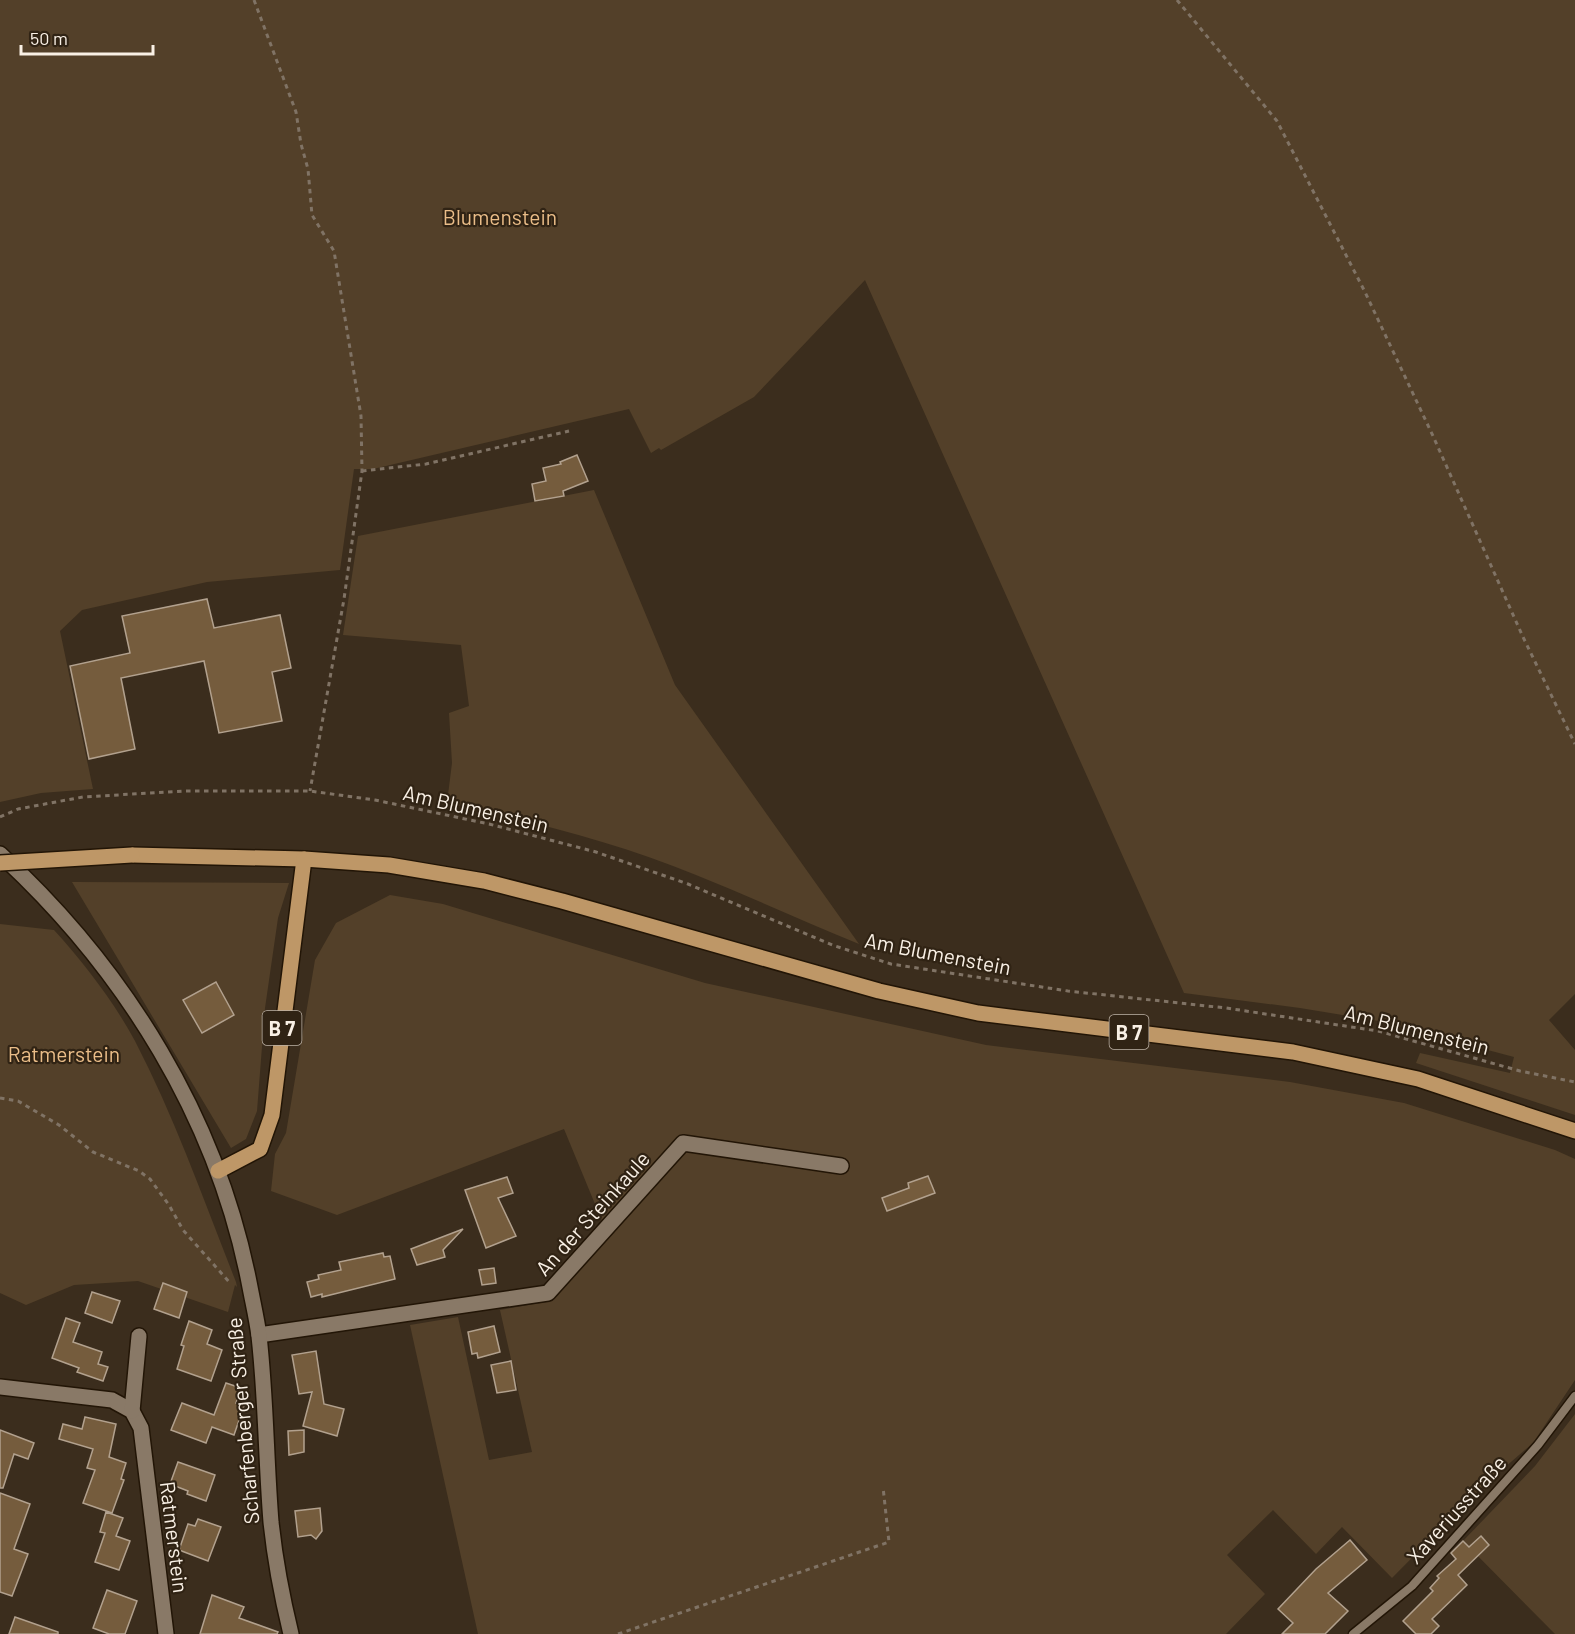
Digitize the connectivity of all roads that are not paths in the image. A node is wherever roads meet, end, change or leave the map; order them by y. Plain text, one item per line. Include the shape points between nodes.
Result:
1 (0, 854) edge
2 (304, 859) junction
3 (0, 863) edge
4 (1575, 1131) edge
5 (841, 1167) dead end
6 (218, 1171) junction
7 (259, 1335) junction
8 (140, 1336) dead end
9 (0, 1387) edge
10 (1575, 1396) edge
11 (132, 1411) junction
12 (166, 1634) edge
13 (291, 1634) edge
14 (1353, 1634) edge

1 - 6 street, Scharfenberger Straße via 38,889 143,1020 189,1101
2 - 3 main road, B 7, bridge via 132,855
2 - 4 main road, B 7 via 389,865 484,881 879,991 978,1013 1293,1052 1418,1079
2 - 6 main road, B 7 via 272,1115 260,1149
5 - 7 street, An der Steinkaule via 683,1143 548,1293
6 - 7 street, Scharfenberger Straße via 243,1248
7 - 13 street, Scharfenberger Straße via 272,1524
8 - 11 street, Ratmerstein
9 - 11 street via 112,1400
10 - 14 lane, Xaveriusstraße via 1538,1445 1412,1586
11 - 12 street, Ratmerstein via 141,1428

